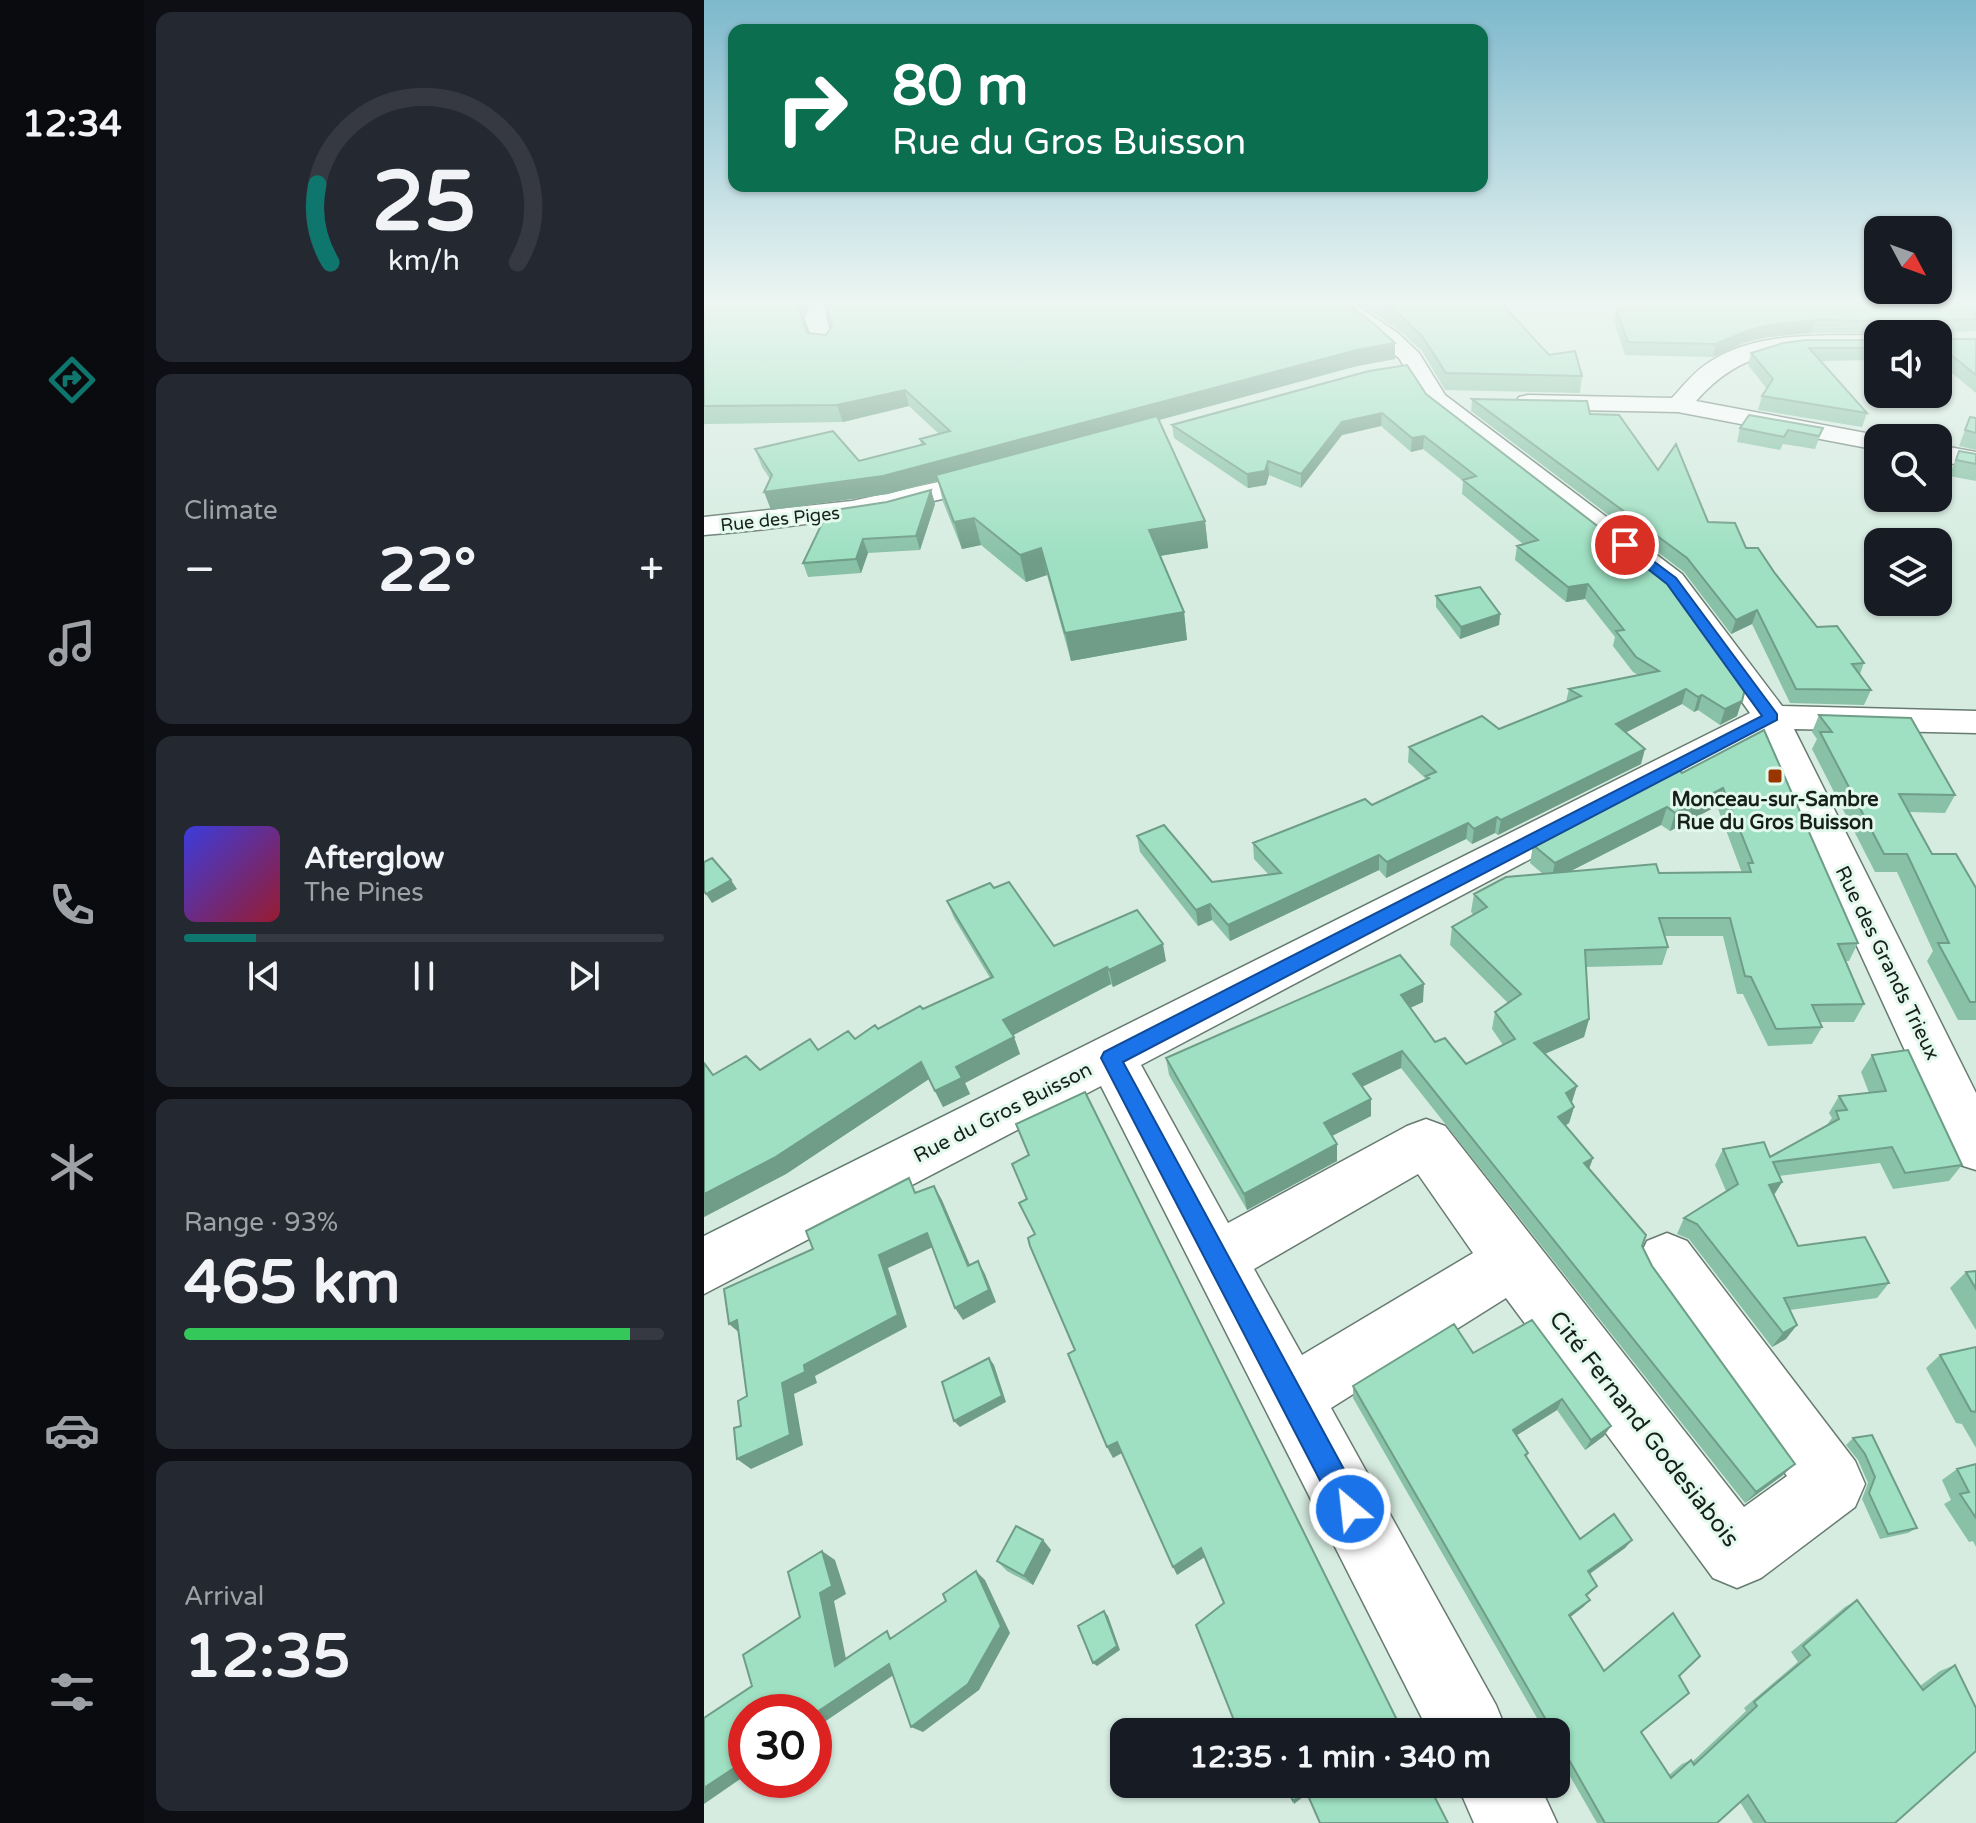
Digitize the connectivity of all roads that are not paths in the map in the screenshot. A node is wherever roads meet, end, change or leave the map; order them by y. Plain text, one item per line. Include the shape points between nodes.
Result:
1 (1427, 389) edge
2 (1694, 389) edge
3 (1436, 400) junction
4 (1678, 405) junction
5 (1864, 439) edge
6 (1952, 456) edge
7 (1976, 460) edge
8 (1021, 470) edge
9 (704, 526) edge
10 (1771, 717) junction
11 (1976, 722) edge
12 (1111, 1058) junction
13 (1976, 1147) edge
14 (1217, 1259) junction
15 (1667, 1260) dead end
16 (1513, 1261) junction
17 (704, 1266) edge
18 (1291, 1397) junction
19 (1462, 1718) edge
20 (1504, 1798) edge
21 (1517, 1823) edge

1 - 3 street, Rue des Grands Trieux
2 - 4 street
3 - 4 street
3 - 10 street, Rue des Grands Trieux via 1671,581
4 - 5 street
6 - 7 street
8 - 9 street, Rue des Piges via 891,505
10 - 11 street
10 - 12 street, Rue du Gros Buisson
10 - 13 street, Rue des Grands Trieux
12 - 14 street
12 - 17 street, Rue du Gros Buisson
14 - 16 street, Cité Fernand Godesiabois via 1426,1142
14 - 18 street
15 - 16 street, Cité Fernand Godesiabois via 1832,1484 1737,1554
16 - 18 street
18 - 19 street
20 - 21 street

